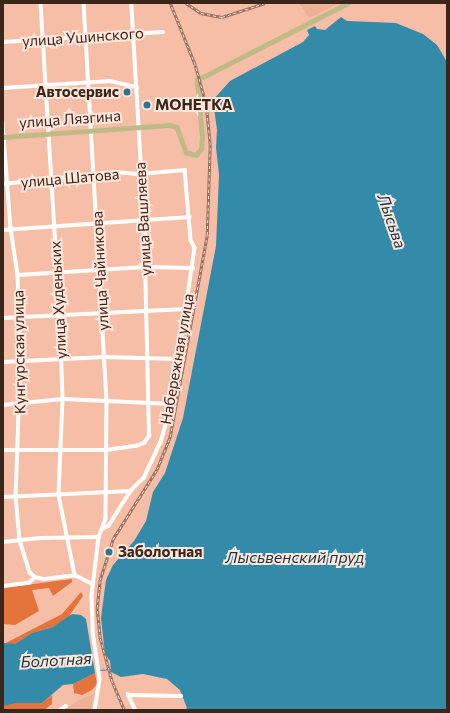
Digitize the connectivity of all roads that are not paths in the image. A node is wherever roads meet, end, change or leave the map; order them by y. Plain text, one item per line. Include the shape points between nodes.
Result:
1 (41, 3) edge
2 (84, 3) edge
3 (131, 3) edge
4 (348, 3) edge
5 (163, 32) dead end
6 (133, 34) junction
7 (87, 37) junction
8 (42, 40) junction
9 (3, 42) edge
10 (90, 82) junction
11 (45, 85) junction
12 (137, 87) junction
13 (3, 88) edge
14 (3, 123) edge
15 (140, 126) junction
16 (93, 129) junction
17 (48, 132) junction
18 (3, 137) edge
19 (185, 170) joint
20 (140, 174) junction
21 (95, 175) junction
22 (51, 180) junction
23 (8, 183) junction
24 (3, 184) edge
25 (190, 218) junction
26 (144, 219) junction
27 (98, 223) junction
28 (53, 226) junction
29 (10, 229) junction
30 (3, 230) edge
31 (145, 267) junction
32 (193, 268) junction
33 (101, 269) junction
34 (57, 270) junction
35 (18, 274) junction
36 (148, 309) junction
37 (186, 309) junction
38 (103, 312) junction
39 (60, 316) junction
40 (3, 318) edge
41 (19, 318) junction
42 (104, 357) junction
43 (148, 357) junction
44 (61, 359) junction
45 (177, 360) junction
46 (21, 361) junction
47 (3, 362) edge
48 (63, 400) junction
49 (107, 400) junction
50 (148, 401) junction
51 (21, 403) junction
52 (172, 404) junction
53 (3, 405) edge
54 (19, 449) junction
55 (3, 450) edge
56 (61, 450) junction
57 (106, 450) junction
58 (131, 491) junction
59 (106, 493) junction
60 (59, 495) junction
61 (16, 496) junction
62 (3, 497) edge
63 (103, 529) junction
64 (66, 537) junction
65 (99, 537) junction
66 (20, 540) junction
67 (3, 542) edge
68 (75, 575) junction
69 (35, 577) junction
70 (93, 584) junction
71 (3, 586) edge
72 (181, 696) dead end
73 (66, 706) dead end
74 (60, 710) edge
75 (95, 710) edge
76 (135, 710) edge

1 - 8 street, улица Худеньких
2 - 7 street, улица Чайникова
3 - 6 street, улица Вашляева
4 - 15 main road, улица Лязгина via 197,80 202,137 198,154 193,156 186,152 176,127 158,124
5 - 6 street, улица Ушинского
6 - 7 street, улица Ушинского
6 - 12 street, улица Вашляева
7 - 8 street, улица Ушинского
7 - 10 street, улица Чайникова
8 - 9 street, улица Ушинского
8 - 11 street, улица Худеньких
10 - 11 street
10 - 12 street via 110,81
10 - 16 street, улица Чайникова
11 - 13 street
11 - 17 street, улица Худеньких
12 - 15 street, улица Вашляева
14 - 18 street, Кунгурская улица
15 - 16 main road, улица Лязгина
15 - 20 street, улица Вашляева
16 - 17 main road, улица Лязгина
16 - 21 street, улица Чайникова
17 - 18 main road, улица Лязгина
17 - 22 street, улица Худеньких
18 - 23 street, Кунгурская улица
19 - 20 street, улица Шатова
19 - 25 street, Набережная улица
20 - 21 street, улица Шатова via 115,172
20 - 26 street, улица Вашляева
21 - 22 street, улица Шатова
21 - 27 street, улица Чайникова
22 - 23 street, улица Шатова
22 - 28 street, улица Худеньких
23 - 24 street, улица Шатова
23 - 29 street, Кунгурская улица
25 - 26 street
25 - 32 street, Набережная улица via 191,240 195,248
26 - 27 street
26 - 31 street, улица Вашляева
27 - 28 street
27 - 33 street, улица Чайникова
28 - 29 street
28 - 34 street, улица Худеньких
29 - 30 street
29 - 35 street, Кунгурская улица
31 - 32 street
31 - 33 street
31 - 36 street, улица Вашляева
32 - 37 street, Набережная улица
33 - 34 street
33 - 38 street, улица Чайникова
34 - 35 street
34 - 39 street, улица Худеньких
35 - 41 street, Кунгурская улица
36 - 37 street
36 - 38 street
36 - 43 street, улица Вашляева
37 - 45 street, Набережная улица
38 - 39 street
38 - 42 street, улица Чайникова
39 - 41 street
39 - 44 street, улица Худеньких
40 - 41 street
41 - 46 street, Кунгурская улица
42 - 43 street
42 - 44 street
42 - 49 street, улица Чайникова
43 - 45 street
43 - 50 street, улица Вашляева
44 - 46 street
44 - 48 street, улица Худеньких
45 - 52 street, Набережная улица
46 - 47 street
46 - 51 street, Кунгурская улица
48 - 49 street
48 - 51 street
48 - 56 street, улица Худеньких
49 - 50 street
49 - 57 street, улица Чайникова
50 - 52 street
50 - 57 street, улица Вашляева via 149,436 144,443
51 - 53 street
51 - 54 street, Кунгурская улица
52 - 58 street, Набережная улица via 152,462 144,478
54 - 55 street
54 - 56 street
54 - 61 street, Кунгурская улица
56 - 57 street
56 - 60 street, улица Худеньких
57 - 59 street, улица Чайникова
58 - 59 street
58 - 63 street, Набережная улица via 109,526
59 - 60 street
59 - 63 street, улица Чайникова via 106,519
60 - 61 street
60 - 64 street, улица Худеньких
61 - 62 street
61 - 66 street, Кунгурская улица
63 - 65 street, улица Чайникова
64 - 65 street
64 - 66 street
64 - 68 street, улица Худеньких
65 - 70 street, улица Чайникова
66 - 67 street
66 - 69 street, Кунгурская улица via 30,572
68 - 69 street via 44,579
68 - 70 street
69 - 71 street via 28,583
70 - 75 street, улица Чайникова via 93,632 100,679
72 - 76 street via 128,695
73 - 74 street

